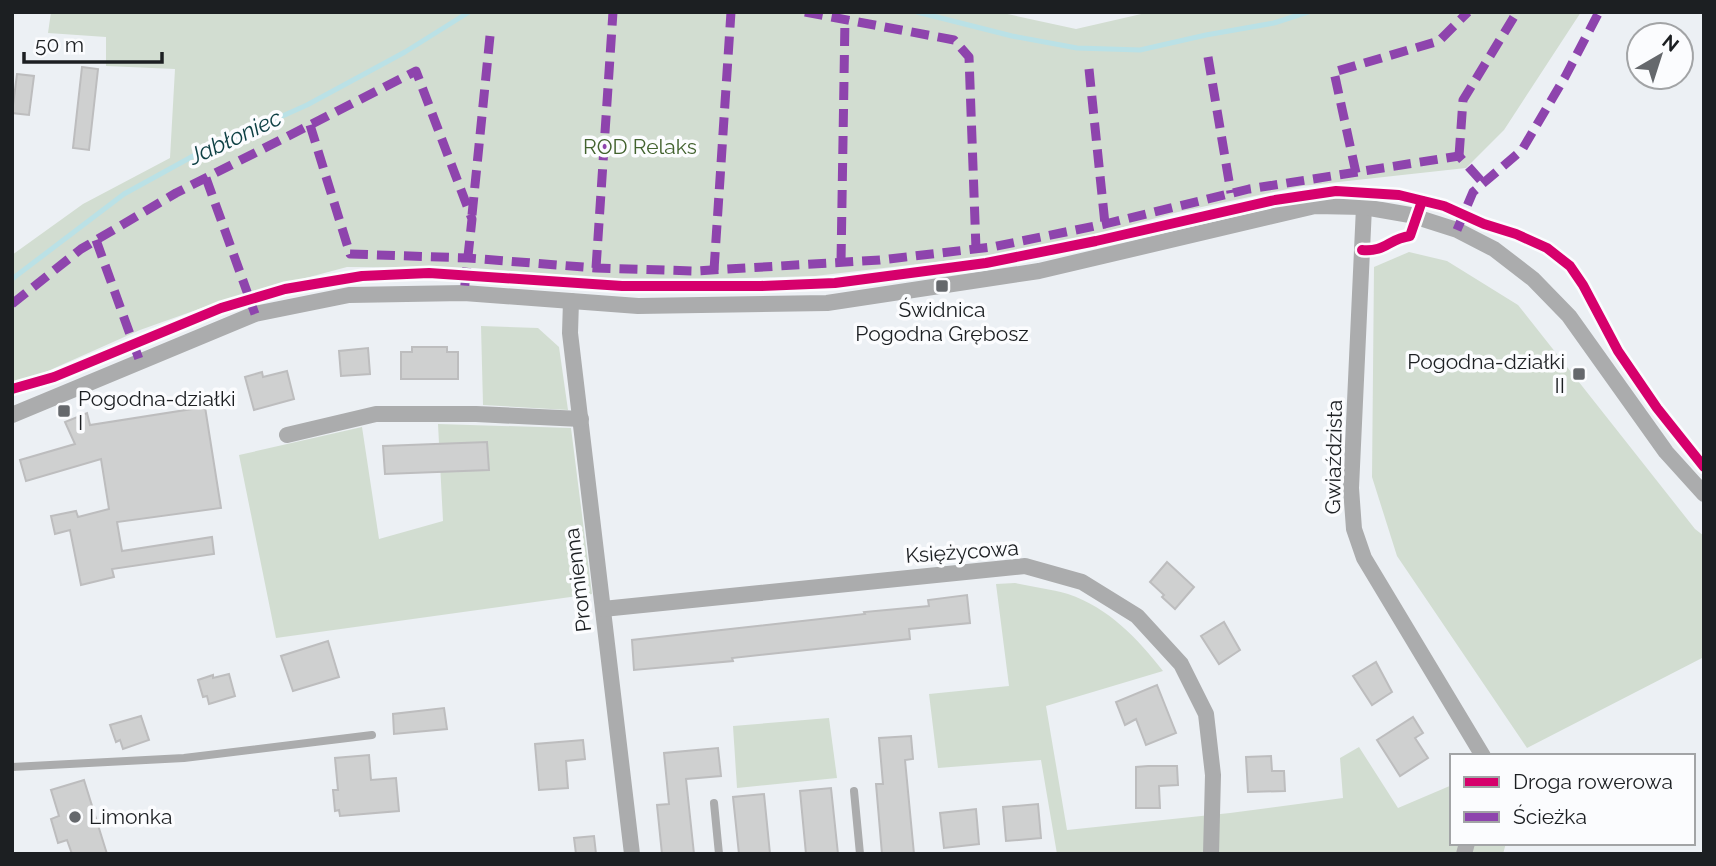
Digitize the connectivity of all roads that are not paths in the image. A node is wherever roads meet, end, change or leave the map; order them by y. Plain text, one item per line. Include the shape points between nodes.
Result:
1 (1364, 208) junction
2 (571, 301) junction
3 (12, 415) edge
4 (580, 419) junction
5 (287, 435) dead end
6 (1704, 494) edge
7 (603, 609) junction
8 (372, 735) dead end
9 (1482, 754) edge
10 (12, 767) edge
11 (854, 792) dead end
12 (714, 803) dead end
13 (632, 854) edge
14 (719, 854) edge
15 (860, 854) edge
16 (1211, 854) edge

1 - 2 street via 1315,206 1039,271 827,303 638,306
1 - 6 street via 1410,215 1457,230 1494,249 1534,279 1569,316 1667,452
1 - 9 street, Gwiaździsta via 1351,488 1354,529 1364,558
2 - 3 street via 464,293 349,295 254,313
2 - 4 street, Promienna
4 - 5 street via 376,414
4 - 7 street, Promienna
7 - 13 street, Promienna
7 - 16 street, Księżycowa via 1025,566 1082,582 1137,616 1181,664 1206,714 1213,775
8 - 10 lane via 184,758
11 - 15 lane
12 - 14 lane

